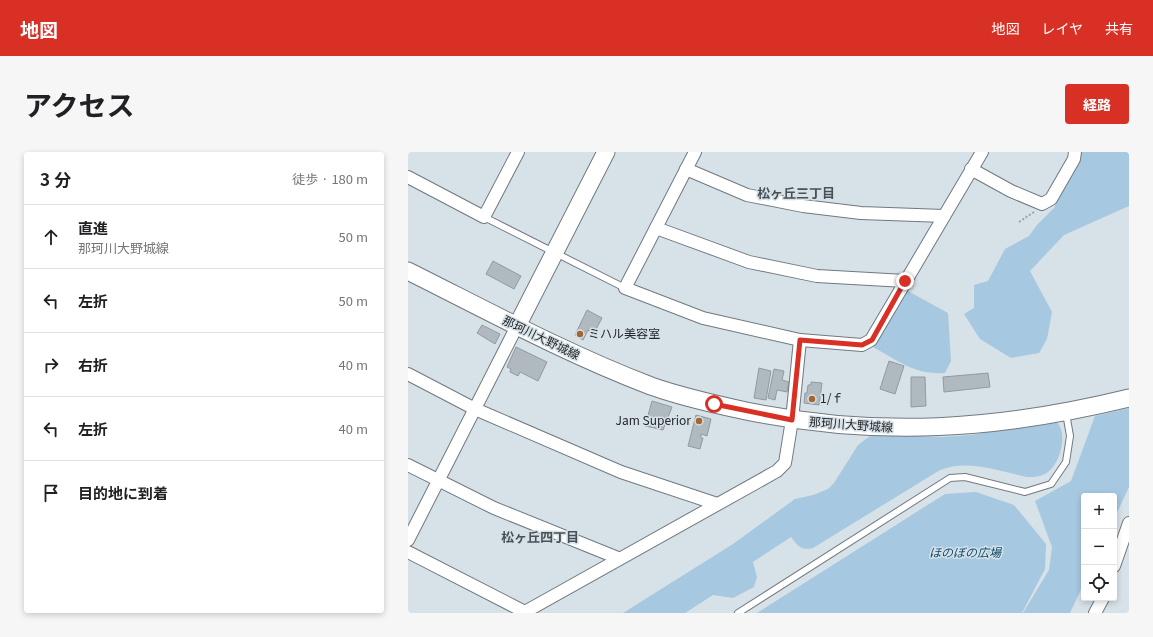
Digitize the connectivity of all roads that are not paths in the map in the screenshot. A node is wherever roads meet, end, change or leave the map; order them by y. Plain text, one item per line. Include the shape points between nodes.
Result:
1 (518, 152) edge
2 (606, 152) edge
3 (695, 152) edge
4 (982, 152) edge
5 (1075, 152) edge
6 (686, 169) junction
7 (971, 169) junction
8 (408, 177) edge
9 (944, 216) junction
10 (484, 217) junction
11 (656, 228) junction
12 (554, 254) junction
13 (408, 271) edge
14 (905, 281) junction
15 (625, 288) junction
16 (517, 326) junction
17 (800, 340) junction
18 (408, 374) edge
19 (1129, 398) edge
20 (475, 409) junction
21 (1066, 413) junction
22 (792, 420) junction
23 (408, 465) edge
24 (437, 480) junction
25 (717, 504) junction
26 (1129, 523) edge
27 (408, 540) edge
28 (408, 552) edge
29 (618, 558) junction
30 (1114, 565) edge
31 (1101, 601) edge
32 (524, 612) edge
33 (738, 613) edge
34 (1095, 613) edge

1 - 10 street
2 - 12 main road
3 - 6 street
4 - 7 street
5 - 7 street via 1074,159 1051,199 1042,204 1011,191
6 - 9 street via 747,195 803,206 861,213
6 - 11 street
7 - 9 street
8 - 10 street
9 - 14 street
10 - 12 lane
11 - 14 street via 749,262 817,276
11 - 15 street
12 - 15 lane
12 - 16 main road
13 - 16 main road, 那珂川大野城線
14 - 17 street via 872,340 862,345
15 - 17 street via 702,318
16 - 20 street
16 - 22 main road, 那珂川大野城線 via 591,362 653,386 714,404
17 - 22 street
18 - 20 street
19 - 21 main road, 那珂川大野城線
20 - 24 street
20 - 25 street via 622,472
21 - 22 main road, 那珂川大野城線 via 982,424 924,428
21 - 33 lane via 1070,436 1066,462 1051,484 1025,492 965,476 950,478
22 - 25 street via 785,463 777,471
23 - 24 street
24 - 27 street
24 - 29 street via 494,508
25 - 29 street
26 - 30 street
28 - 32 street
29 - 32 street
31 - 34 street

